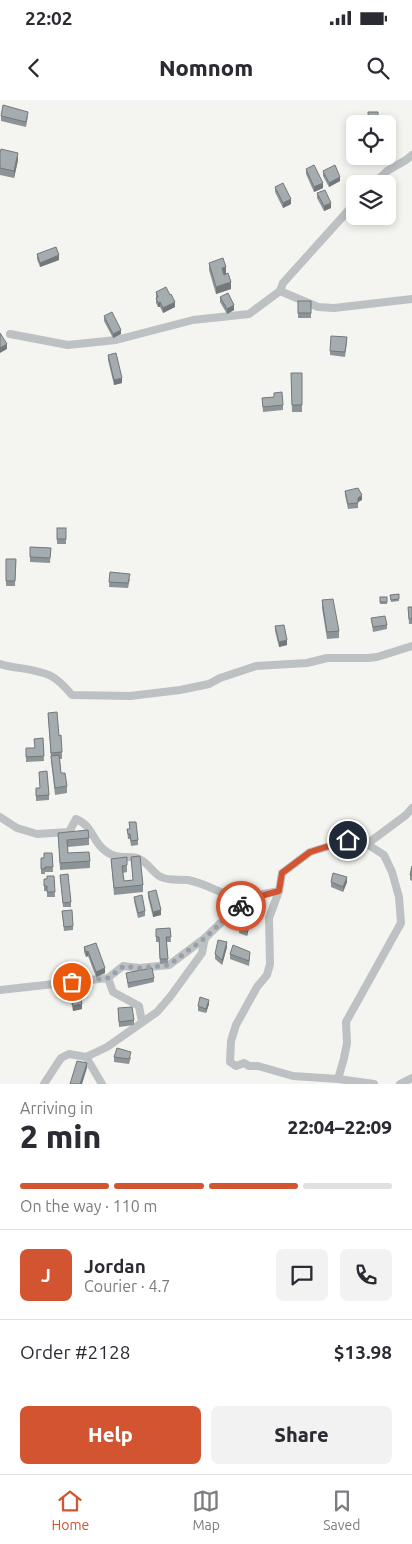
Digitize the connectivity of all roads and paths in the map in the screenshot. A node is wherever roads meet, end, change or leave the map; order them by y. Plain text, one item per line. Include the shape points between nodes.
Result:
1 (412, 155) edge
2 (384, 175) edge
3 (346, 213) edge
4 (280, 291) junction
5 (412, 299) edge
6 (10, 334) dead end
7 (412, 646) edge
8 (0, 664) edge
9 (412, 808) edge
10 (0, 817) edge
11 (367, 844) junction
12 (279, 891) junction
13 (250, 900) junction
14 (205, 938) junction
15 (108, 978) junction
16 (0, 990) edge
17 (142, 1022) junction
18 (86, 1057) junction
19 (412, 1078) edge
20 (338, 1079) junction
21 (321, 1081) edge
22 (44, 1084) edge
23 (102, 1084) edge
24 (374, 1084) edge
25 (400, 1084) edge

1 - 2 street
3 - 4 street via 283,283
4 - 5 street via 318,306 334,308
4 - 6 street via 249,314 193,320 116,340 68,344
7 - 8 street via 377,657 327,658 307,663 256,666 199,687 130,696 72,694 51,676
9 - 11 street
10 - 13 street via 17,828 37,834 70,832 76,819 85,823 96,843 107,852 137,858 160,877 188,880
11 - 12 street via 359,837 310,852 282,873
11 - 20 street via 384,855 392,872 401,922 346,1022 344,1058
12 - 13 street
12 - 21 street via 270,918 267,975 236,1025 230,1062 236,1066 258,1066
13 - 14 street
14 - 15 street via 169,965 124,966
14 - 17 street via 202,953 170,997 157,1012
15 - 16 street
15 - 17 street via 113,992 139,1006
17 - 18 street via 107,1047
18 - 22 street via 69,1054 61,1058
18 - 23 street
19 - 25 street
20 - 21 street
20 - 24 street

